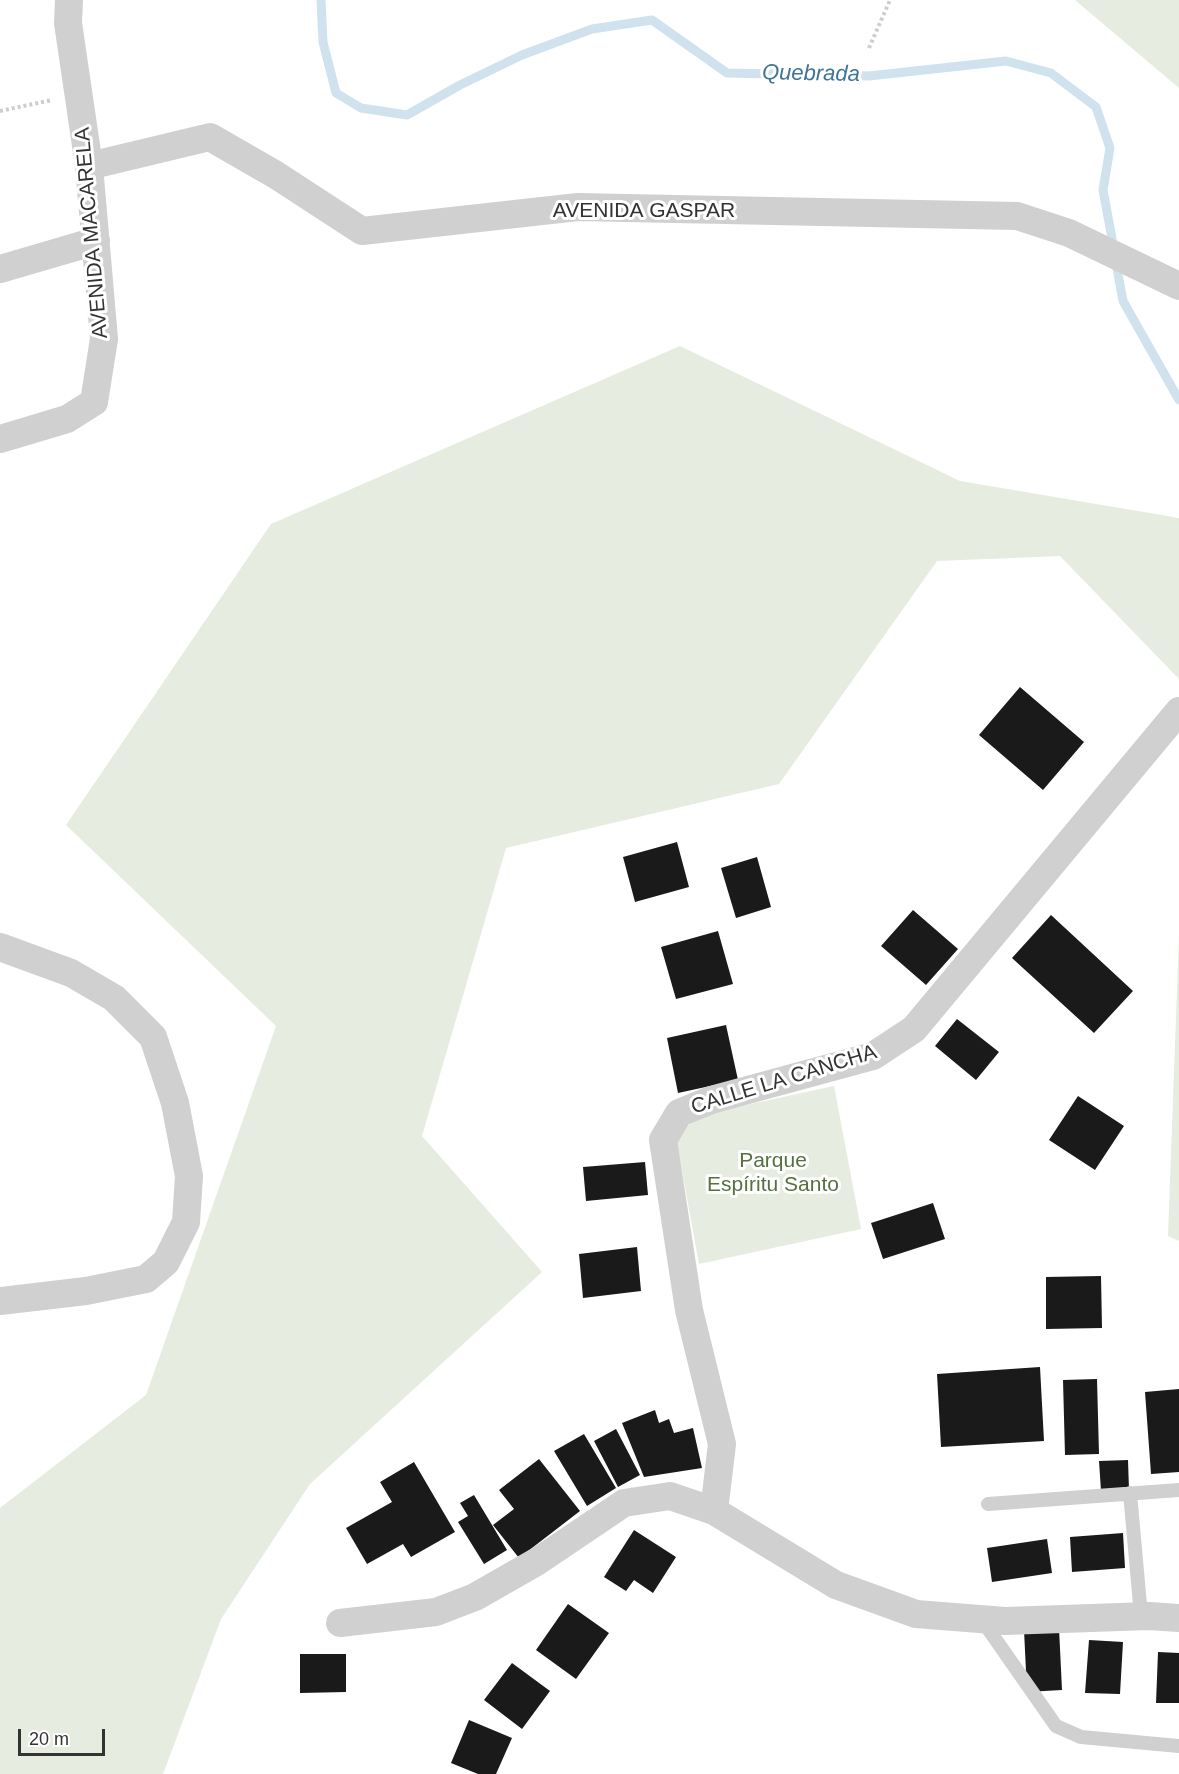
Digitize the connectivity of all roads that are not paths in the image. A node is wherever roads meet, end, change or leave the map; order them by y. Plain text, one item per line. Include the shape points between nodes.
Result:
1 (69, 0) edge
2 (89, 166) junction
3 (96, 241) junction
4 (0, 269) edge
5 (1179, 286) edge
6 (0, 439) edge
7 (1179, 711) edge
8 (0, 947) edge
9 (0, 1300) edge
10 (1179, 1490) edge
11 (1130, 1493) junction
12 (988, 1504) dead end
13 (714, 1511) junction
14 (1141, 1616) junction
15 (981, 1618) junction
16 (1179, 1618) edge
17 (340, 1623) dead end
18 (1179, 1746) edge

1 - 2 street, AVENIDA MACARELA via 68,23
2 - 3 street, AVENIDA MACARELA
2 - 5 street, AVENIDA GASPAR via 210,137 362,231 578,207 1017,216 1069,233
3 - 4 street
3 - 6 street, AVENIDA MACARELA via 104,339 94,402 67,419
7 - 13 street, CALLE LA CANCHA via 914,1029 873,1056 711,1100 679,1113 663,1140 689,1310 722,1444
8 - 9 street via 71,973 105,993 153,1037 175,1103 189,1176 186,1222 166,1262 146,1279 86,1291
10 - 11 lane
11 - 12 lane
11 - 14 lane
13 - 15 street via 836,1585 916,1614
13 - 17 street via 670,1496 624,1503 538,1561 475,1597 436,1612
14 - 15 street via 1005,1621
14 - 16 street
15 - 18 lane via 1056,1726 1081,1737

